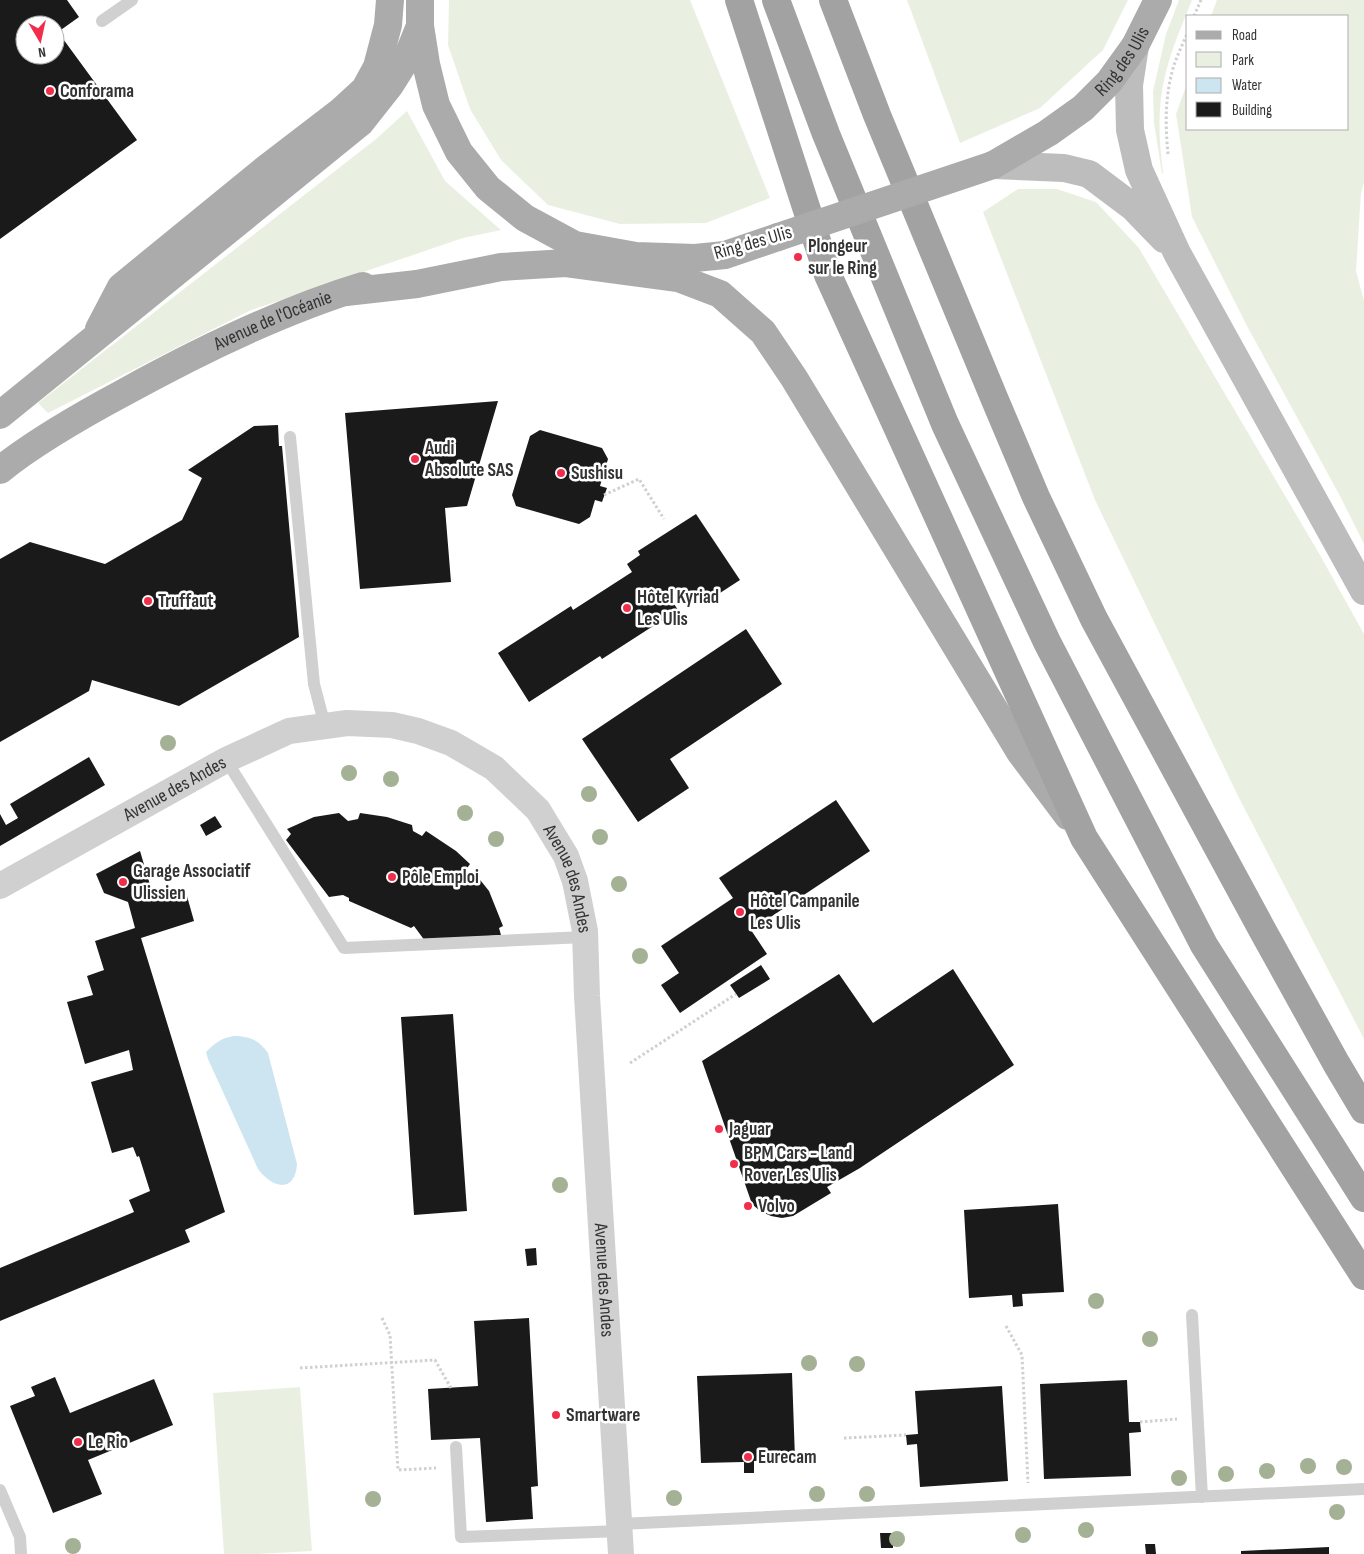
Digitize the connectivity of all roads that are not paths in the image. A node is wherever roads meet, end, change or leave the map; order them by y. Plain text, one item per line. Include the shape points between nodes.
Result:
1 (132, 0) edge
2 (390, 0) edge
3 (739, 0) edge
4 (776, 0) edge
5 (833, 0) edge
6 (1158, 0) edge
7 (420, 13) edge
8 (102, 21) dead end
9 (1135, 46) junction
10 (993, 165) junction
11 (575, 246) junction
12 (1177, 253) junction
13 (346, 292) junction
14 (94, 339) junction
15 (0, 415) edge
16 (290, 438) dead end
17 (0, 470) edge
18 (1364, 591) edge
19 (325, 726) junction
20 (226, 760) junction
21 (1084, 838) junction
22 (0, 886) edge
23 (585, 937) junction
24 (1364, 1110) edge
25 (1364, 1198) edge
26 (1364, 1276) edge
27 (1192, 1315) dead end
28 (456, 1447) dead end
29 (1364, 1488) edge
30 (0, 1490) edge
31 (1202, 1496) junction
32 (620, 1536) edge
33 (21, 1554) edge

1 - 8 lane
2 - 14 main road via 388,25 377,67 366,89 122,287
3 - 21 highway via 828,275
4 - 25 highway via 826,134 945,424 1047,642 1204,945
5 - 24 highway via 995,400 1036,497 1094,619
6 - 9 main road, Ring des Ulis
7 - 11 main road, Ring des Ulis via 426,64 436,105 459,152 488,188 525,218
7 - 14 main road via 407,58 360,124
9 - 10 main road, Ring des Ulis via 1109,82 1083,108
9 - 12 main road via 1129,85 1130,130 1139,170
10 - 11 main road, Ring des Ulis, bridge via 725,254 695,258 636,256
10 - 12 main road via 1064,168 1090,174 1133,207
11 - 13 main road, Avenue de l'Océanie via 488,254 427,267
12 - 18 main road
13 - 17 main road, Avenue de l'Océanie via 248,330 152,377 78,418
13 - 21 main road via 417,284 501,267 566,263 678,278 720,294 763,332 800,387 1020,752
14 - 15 main road
16 - 19 lane via 314,684
19 - 20 street, Avenue des Andes via 289,731
19 - 23 street, Avenue des Andes via 347,723 392,725 451,743 494,768 538,810 566,856 575,881
20 - 22 street, Avenue des Andes
20 - 23 lane via 344,948
21 - 26 highway
23 - 32 street, Avenue des Andes
27 - 31 lane
28 - 32 lane via 461,1537
29 - 31 lane
30 - 33 lane via 20,1538
31 - 32 lane via 1019,1506

